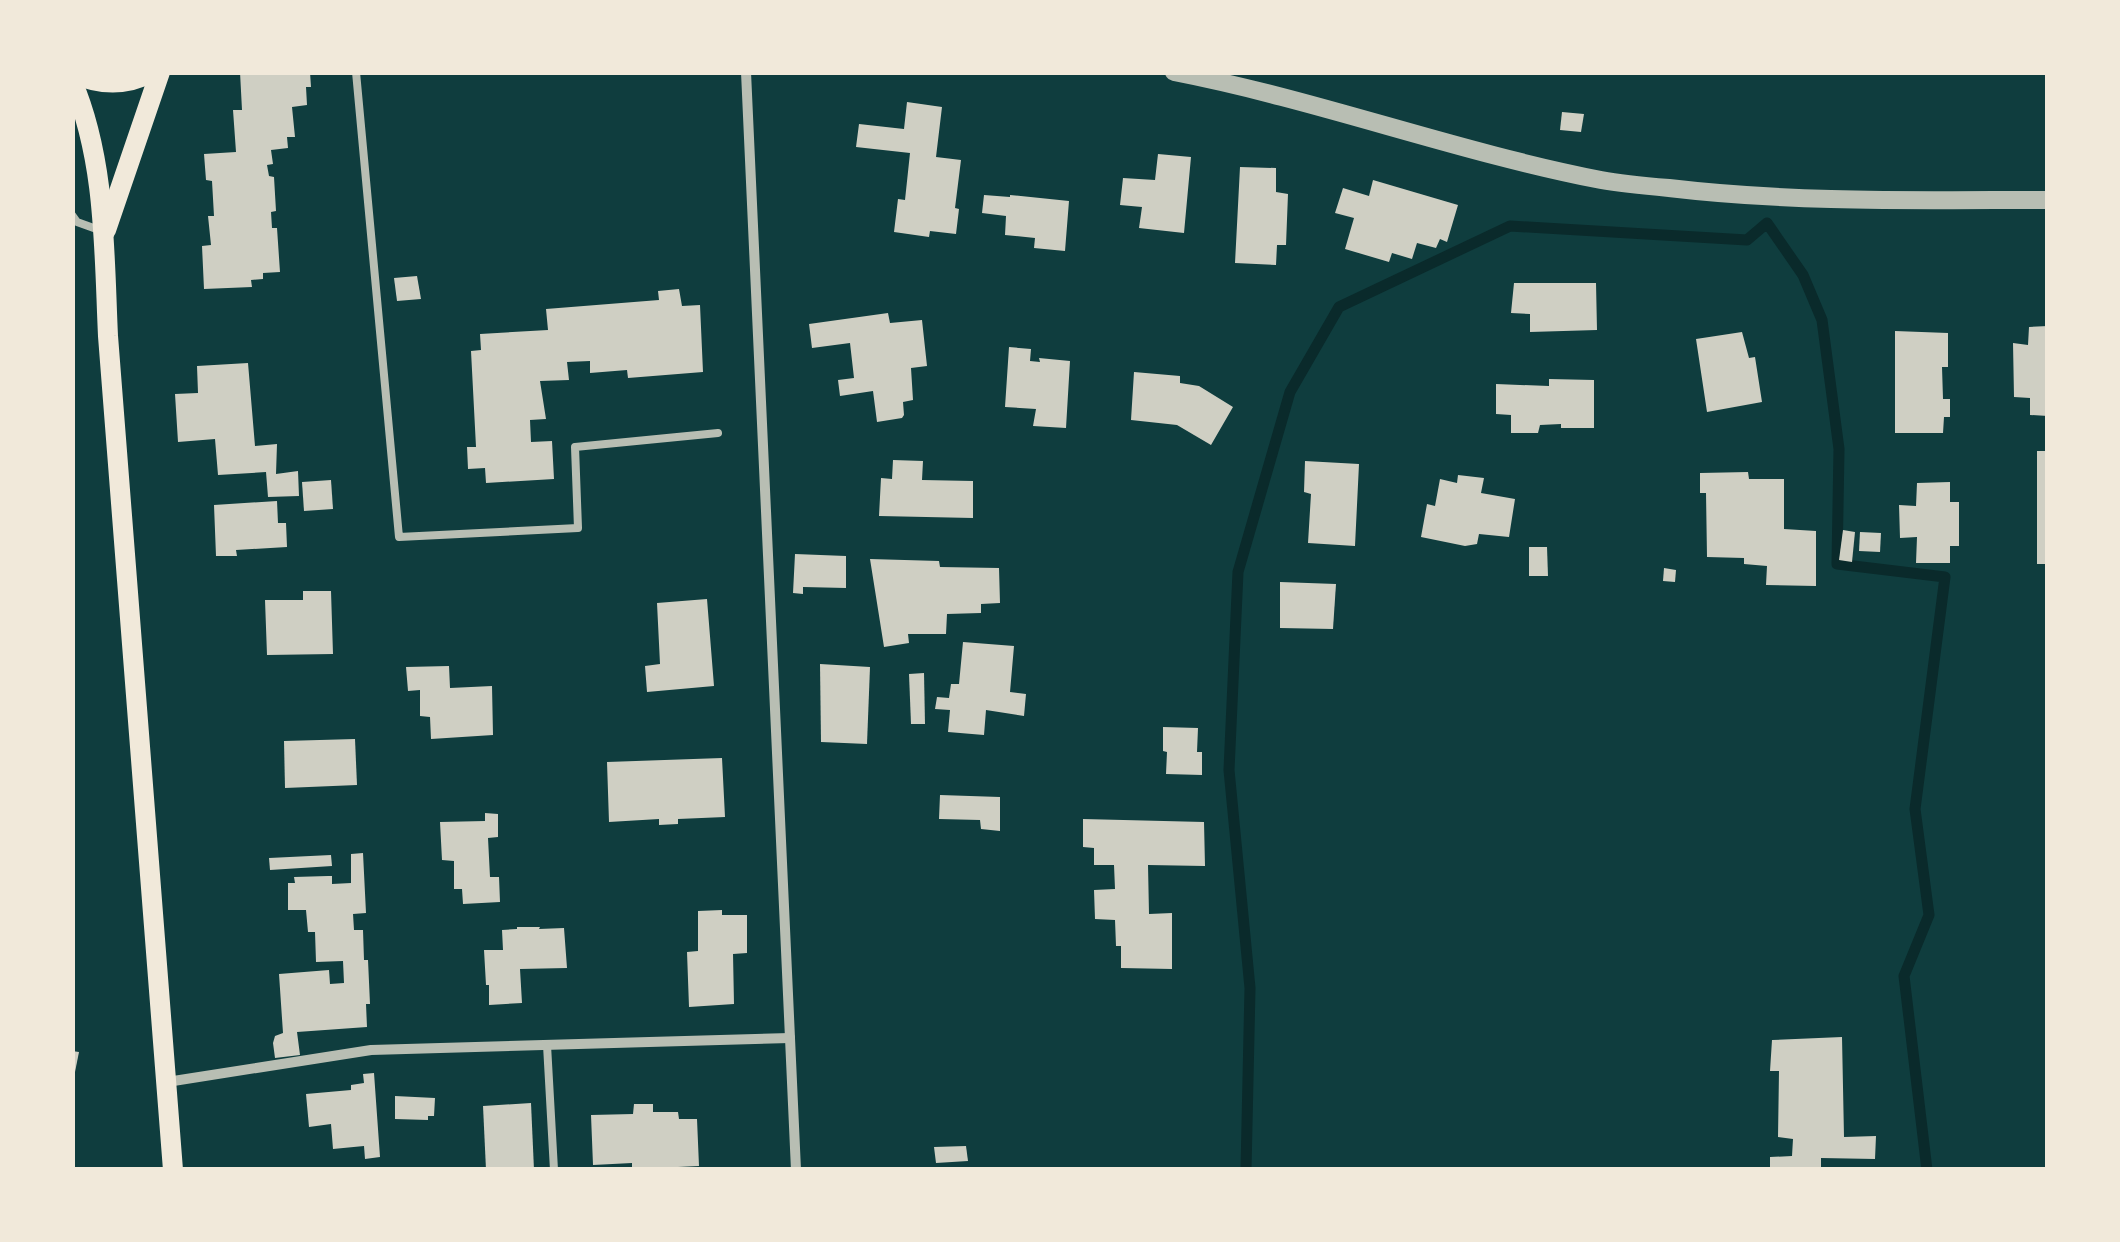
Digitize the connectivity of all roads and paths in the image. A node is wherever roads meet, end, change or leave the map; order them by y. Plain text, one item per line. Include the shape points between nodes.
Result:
1 (152, 72) edge
2 (160, 72) edge
3 (356, 72) edge
4 (746, 72) edge
5 (1174, 72) edge
6 (72, 73) edge
7 (72, 80) edge
8 (2048, 200) edge
9 (72, 215) edge
10 (105, 232) junction
11 (718, 433) dead end
12 (790, 1038) junction
13 (546, 1045) junction
14 (166, 1082) junction
15 (173, 1170) edge
16 (554, 1170) edge
17 (796, 1170) edge

1 - 6 main road via 116,84
2 - 10 main road
3 - 11 lane via 399,537 578,528 575,447
4 - 12 street
5 - 8 street via 1603,180 1813,200
7 - 10 main road via 88,128
9 - 10 lane
10 - 14 main road
12 - 13 street
12 - 17 street
13 - 14 street via 372,1050
13 - 16 lane
14 - 15 main road

